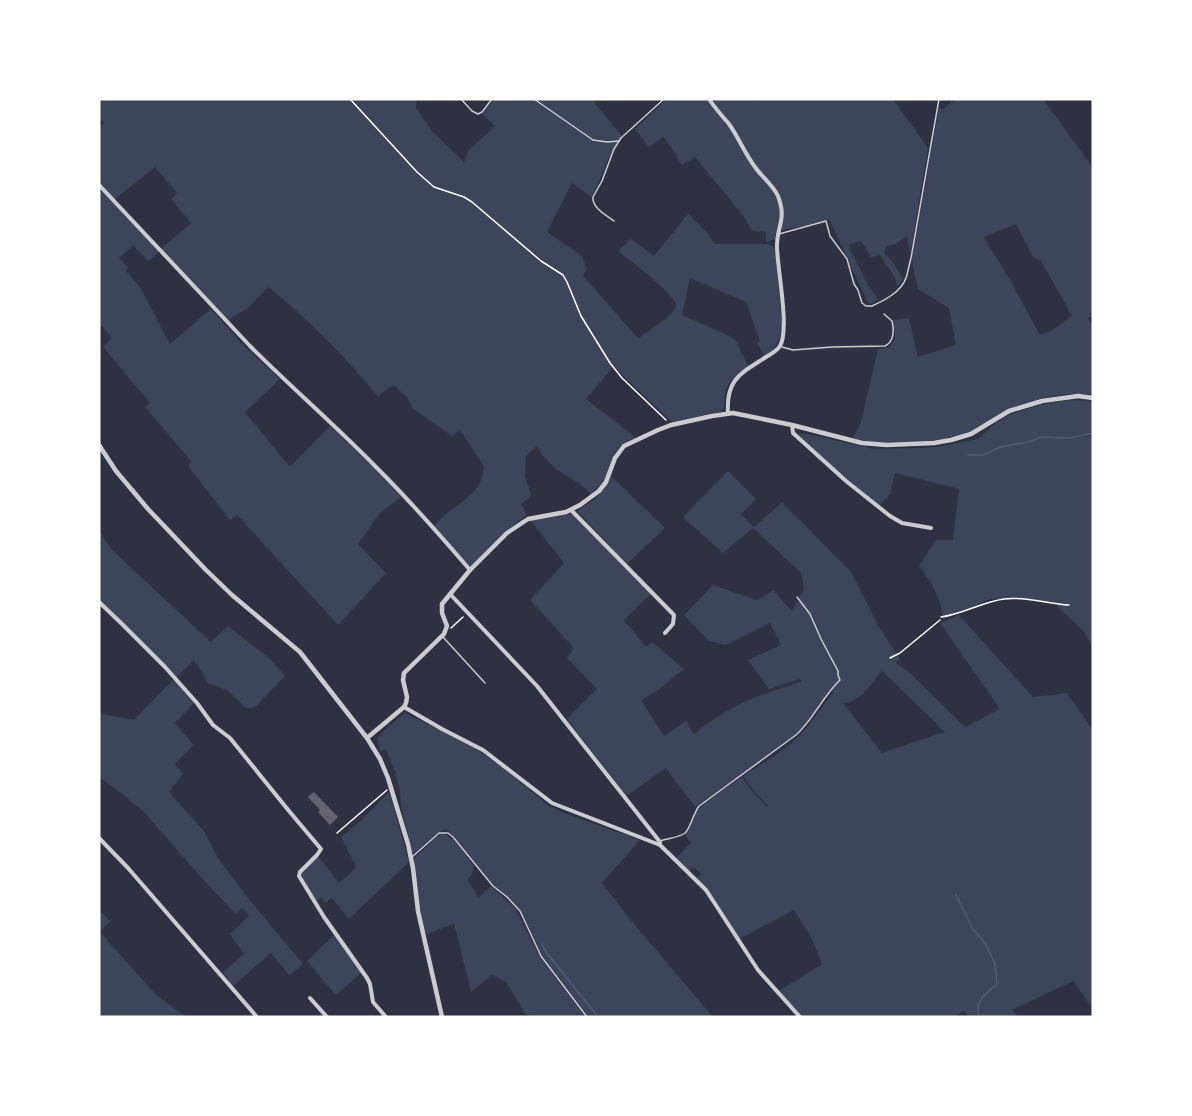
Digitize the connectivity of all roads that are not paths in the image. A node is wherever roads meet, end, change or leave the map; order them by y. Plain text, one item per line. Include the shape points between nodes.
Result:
1 (461, 99) edge
2 (492, 99) edge
3 (534, 99) edge
4 (664, 99) edge
5 (709, 99) edge
6 (939, 99) edge
7 (619, 141) junction
8 (99, 185) edge
9 (614, 221) dead end
10 (779, 234) junction
11 (884, 315) dead end
12 (780, 346) junction
13 (1093, 398) edge
14 (728, 413) junction
15 (792, 426) junction
16 (99, 445) edge
17 (571, 510) junction
18 (931, 528) dead end
19 (470, 570) junction
20 (450, 594) junction
21 (797, 597) dead end
22 (99, 602) edge
23 (665, 633) dead end
24 (441, 636) junction
25 (485, 683) dead end
26 (404, 707) junction
27 (367, 738) junction
28 (99, 838) edge
29 (660, 843) junction
30 (411, 858) junction
31 (310, 998) dead end
32 (257, 1017) edge
33 (327, 1017) edge
34 (386, 1017) edge
35 (442, 1017) edge
36 (587, 1017) edge
37 (800, 1017) edge

1 - 2 lane via 476,114
3 - 7 lane via 593,140
4 - 7 lane
5 - 10 street via 777,194 782,217
6 - 10 lane via 911,258 906,278 895,293 872,306 864,305 826,221
7 - 9 lane via 592,199
8 - 19 street via 250,346 378,469
10 - 12 street via 785,324
11 - 12 lane via 892,321 893,332 885,346 793,350
12 - 14 street via 747,369 730,387
13 - 15 street via 1042,401 1009,411 951,441 862,443
14 - 15 street
14 - 17 street via 671,425 624,446 603,486
15 - 18 street via 793,433 890,516 902,523
16 - 27 street via 148,509 206,570 300,652
17 - 19 street via 522,522
17 - 23 street via 674,615 673,624
19 - 20 street
20 - 24 street via 441,606 447,623
20 - 29 street via 537,686
21 - 29 lane via 810,614 840,680 796,735 699,806 684,834
22 - 34 street via 165,667 213,725 234,741 321,849 299,876 367,978 373,1002
24 - 25 lane
24 - 26 street via 404,673
26 - 27 street
26 - 29 street via 483,750 552,803
27 - 30 street via 392,786
28 - 32 street
29 - 37 street via 706,890 758,970
30 - 35 street via 419,918
30 - 36 lane via 440,833 453,837 490,883 520,911 541,956
31 - 33 street

